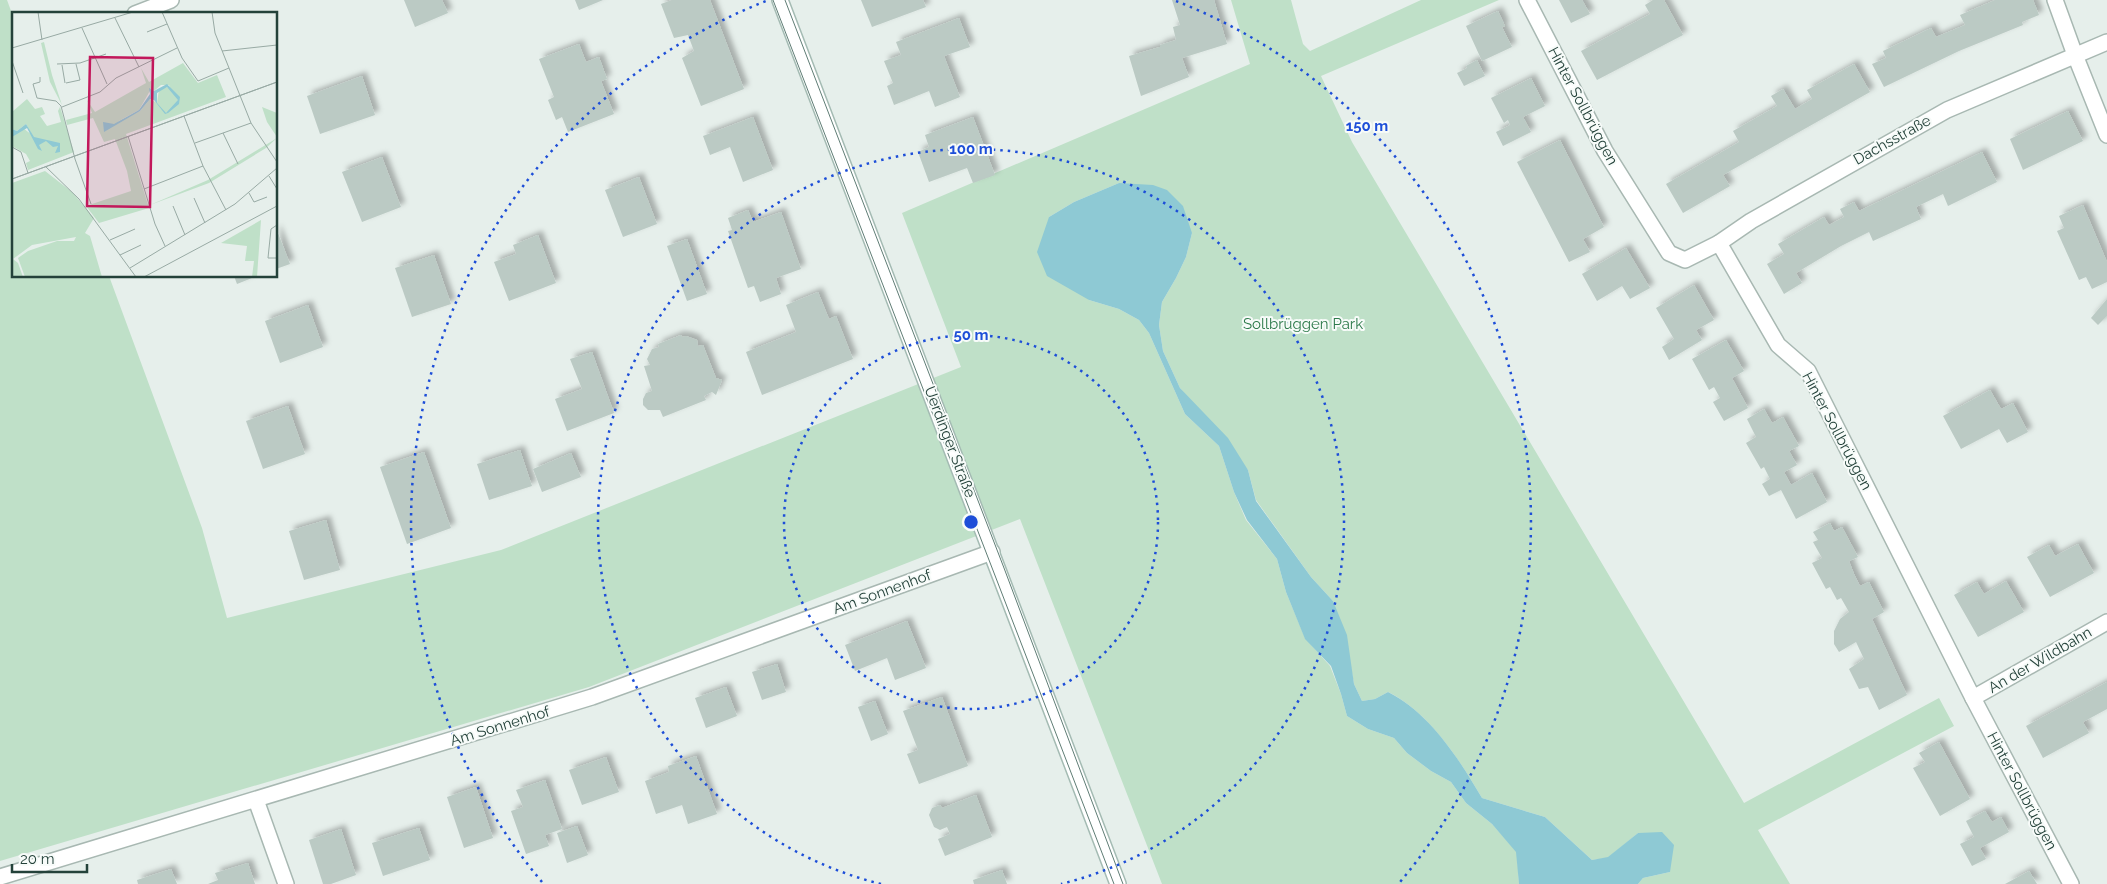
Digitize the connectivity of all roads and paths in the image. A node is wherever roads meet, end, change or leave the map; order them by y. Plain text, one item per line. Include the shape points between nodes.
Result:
1 (171, 0) edge
2 (780, 0) edge
3 (1527, 0) edge
4 (2055, 0) edge
5 (140, 12) edge
6 (2107, 42) edge
7 (2075, 55) junction
8 (2107, 134) edge
9 (1719, 243) junction
10 (992, 552) junction
11 (2107, 622) edge
12 (1973, 698) junction
13 (256, 800) junction
14 (0, 877) edge
15 (286, 884) edge
16 (1118, 884) edge
17 (2071, 884) edge

1 - 5 street
2 - 10 street, Uerdinger Straße
3 - 9 street, Hinter Sollbrüggen via 1605,151 1669,253 1685,260
4 - 7 street
6 - 7 street, Dachsstraße
7 - 8 street
7 - 9 street, Dachsstraße via 1947,110 1751,221
9 - 12 street, Hinter Sollbrüggen via 1778,345 1808,371
10 - 13 street, Am Sonnenhof via 592,697
10 - 16 street, Uerdinger Straße
11 - 12 street, An der Wildbahn
12 - 17 street, Hinter Sollbrüggen
13 - 14 street, Am Sonnenhof
13 - 15 street

